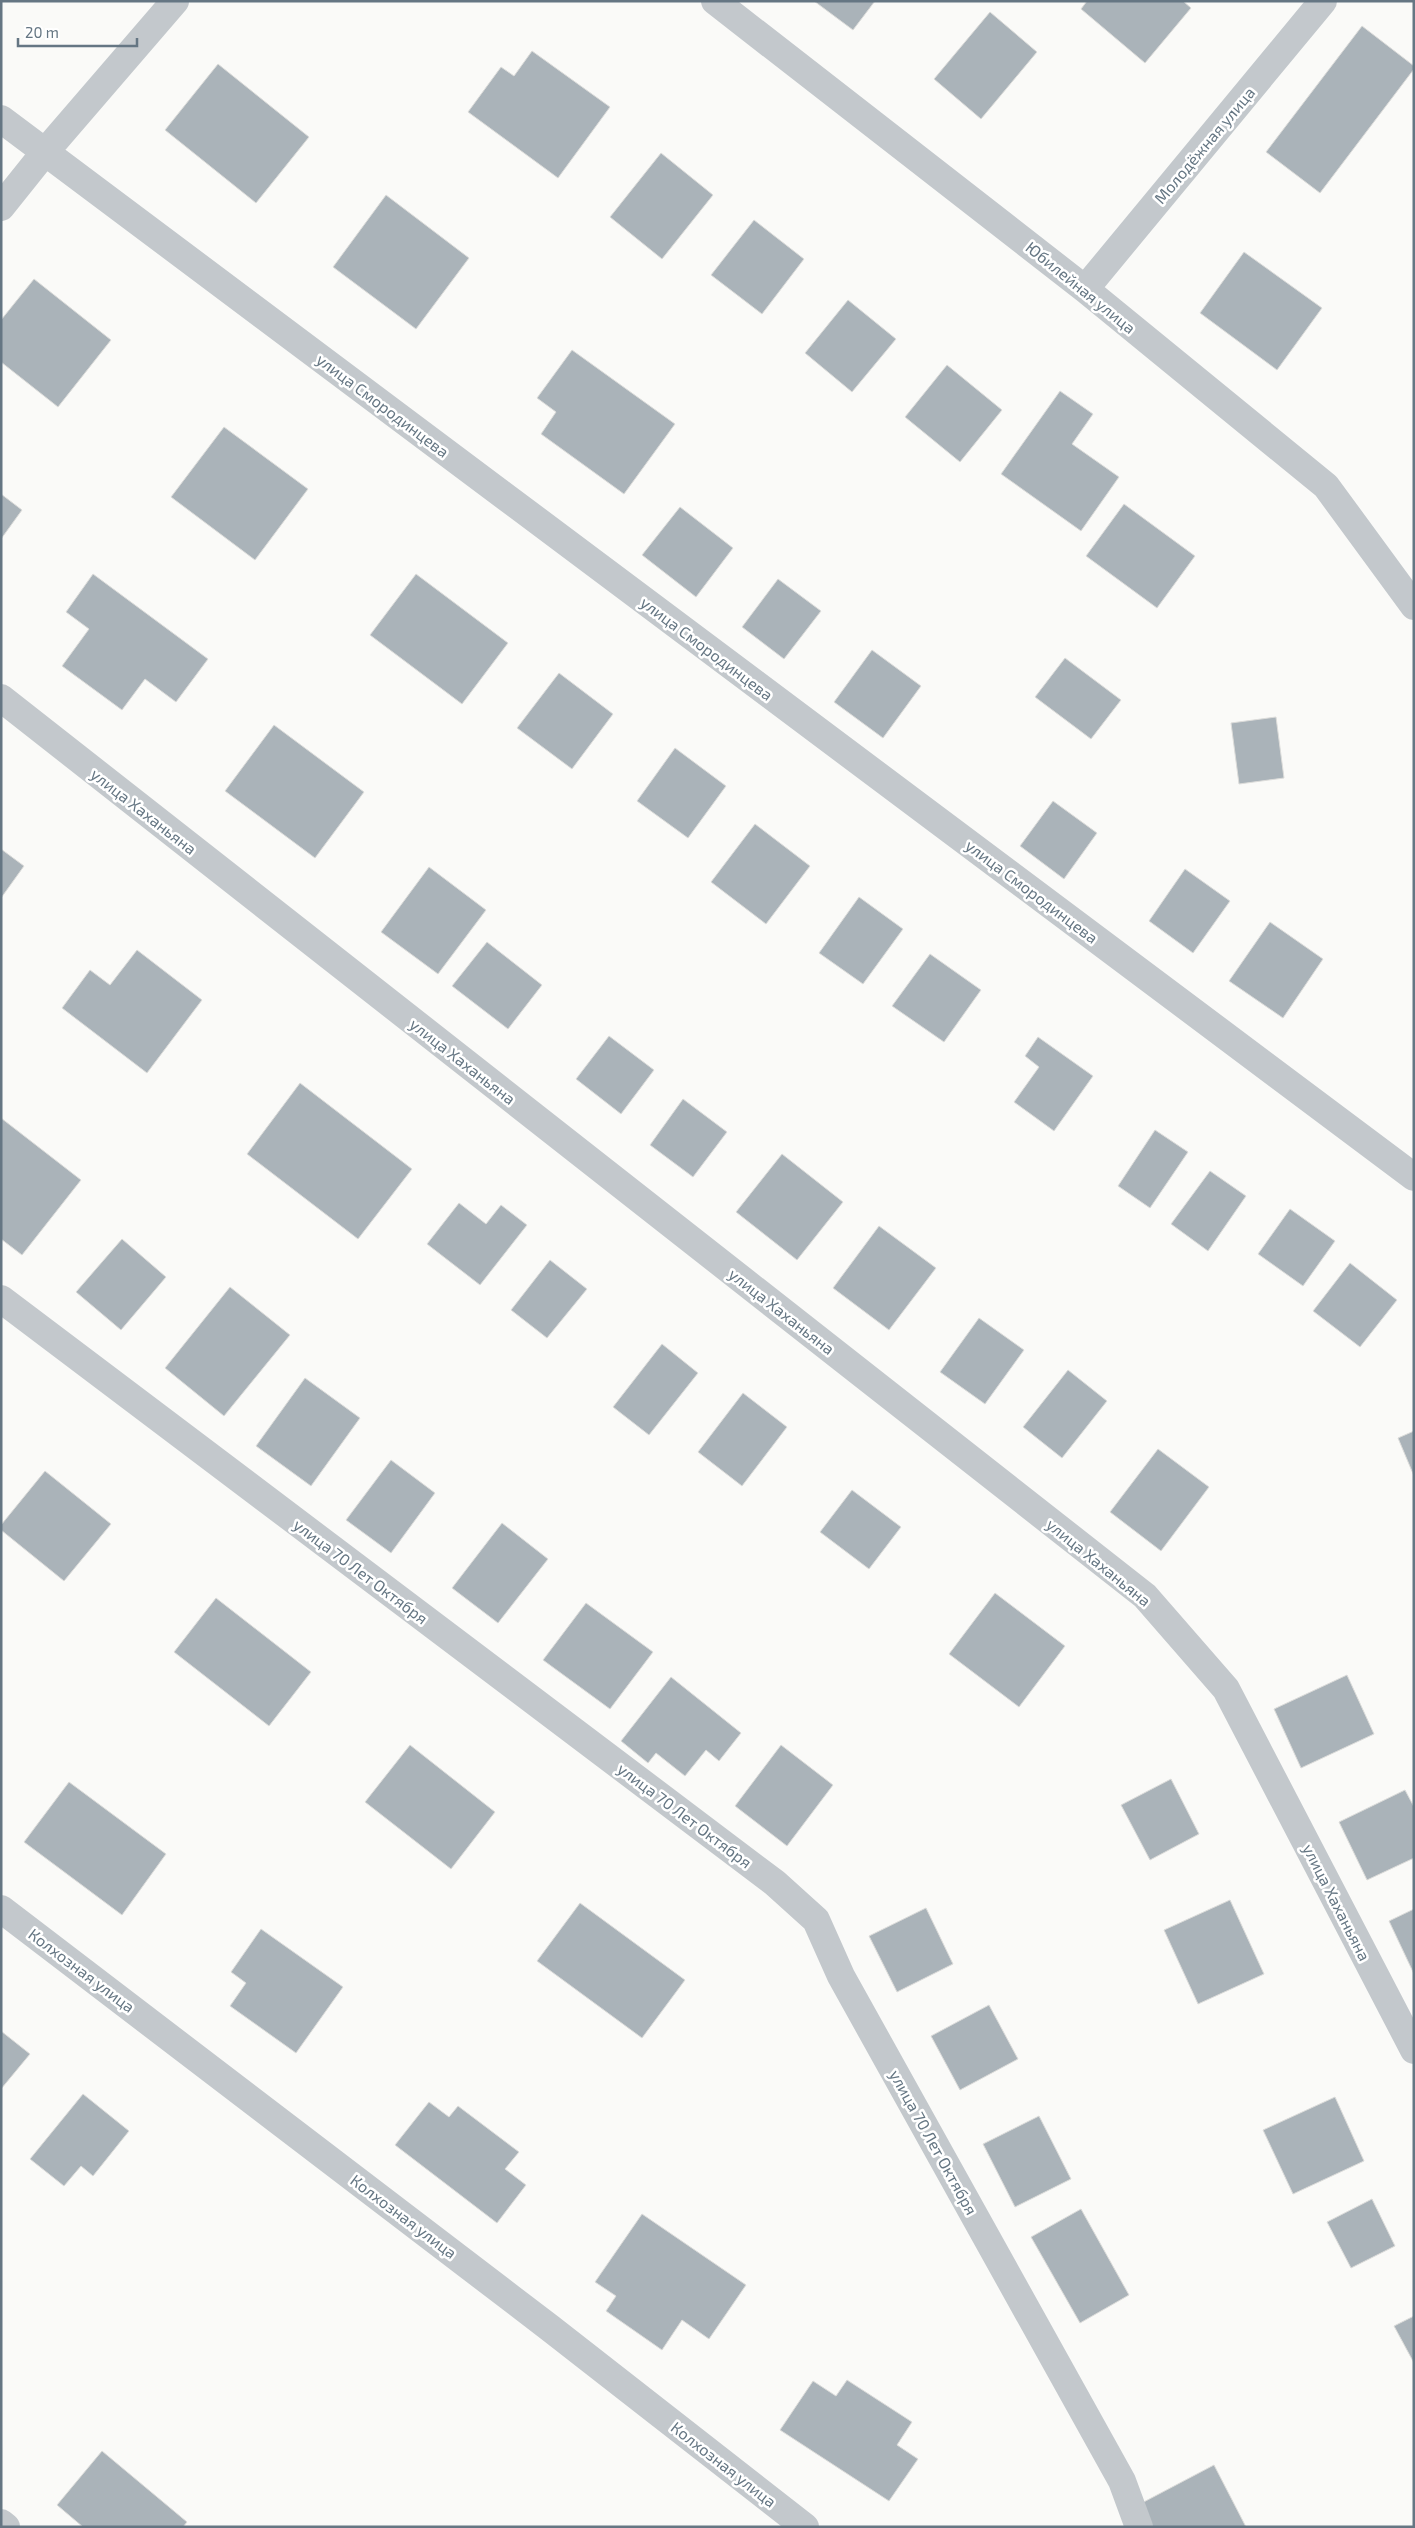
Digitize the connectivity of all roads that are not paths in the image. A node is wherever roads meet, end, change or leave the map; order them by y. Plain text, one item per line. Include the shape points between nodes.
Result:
1 (176, 1) edge
2 (715, 1) edge
3 (1324, 1) edge
4 (1, 119) edge
5 (45, 152) junction
6 (1, 207) edge
7 (1085, 289) junction
8 (1413, 603) edge
9 (1, 698) edge
10 (1414, 1177) edge
11 (1, 1299) edge
12 (1, 1909) edge
13 (1414, 2050) edge
14 (1, 2523) edge
15 (6, 2527) edge
16 (804, 2527) edge
17 (1139, 2527) edge

1 - 5 street
2 - 7 street, Юбилейная улица
3 - 7 street, Молодёжная улица
4 - 5 street, улица Смородинцева
5 - 6 street
5 - 10 street, улица Смородинцева
7 - 8 street, Юбилейная улица via 1326,486
9 - 13 street, улица Хаханьяна via 1145,1596 1226,1689
11 - 17 street, улица 70 Лет Октября via 774,1883 816,1920 841,1976 1122,2481
12 - 16 street, Колхозная улица via 550,2328
14 - 15 street

